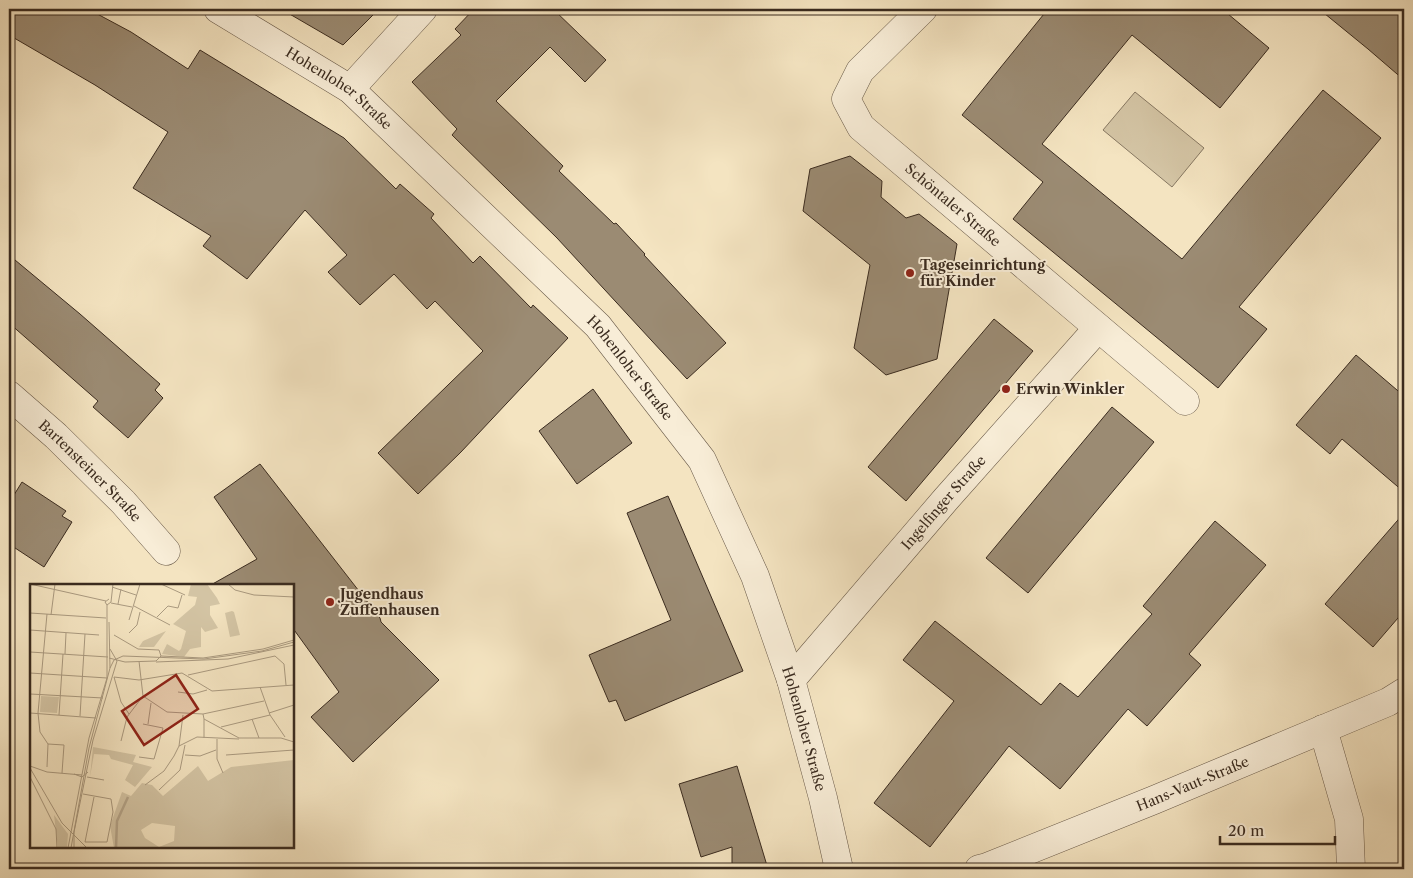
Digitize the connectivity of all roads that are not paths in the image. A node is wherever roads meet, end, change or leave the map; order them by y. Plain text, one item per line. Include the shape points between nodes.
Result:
1 (218, 9) edge
2 (423, 9) edge
3 (923, 9) edge
4 (350, 90) junction
5 (1098, 328) junction
6 (9, 396) edge
7 (1185, 401) dead end
8 (166, 551) dead end
9 (791, 680) junction
10 (1404, 692) edge
11 (1323, 729) junction
12 (839, 869) edge
13 (978, 869) edge
14 (1350, 869) edge

1 - 4 street, Hohenloher Straße
2 - 4 street
3 - 5 street, Schöntaler Straße via 860,72 846,100 861,127
4 - 9 street, Hohenloher Straße via 598,326 702,460 755,576
5 - 7 street, Schöntaler Straße
5 - 9 street, Ingelfinger Straße
6 - 8 street, Bartensteiner Straße via 56,436 123,502
9 - 12 street, Hohenloher Straße
10 - 11 street, Hans-Vaut-Straße
11 - 13 street, Hans-Vaut-Straße
11 - 14 street via 1349,819

